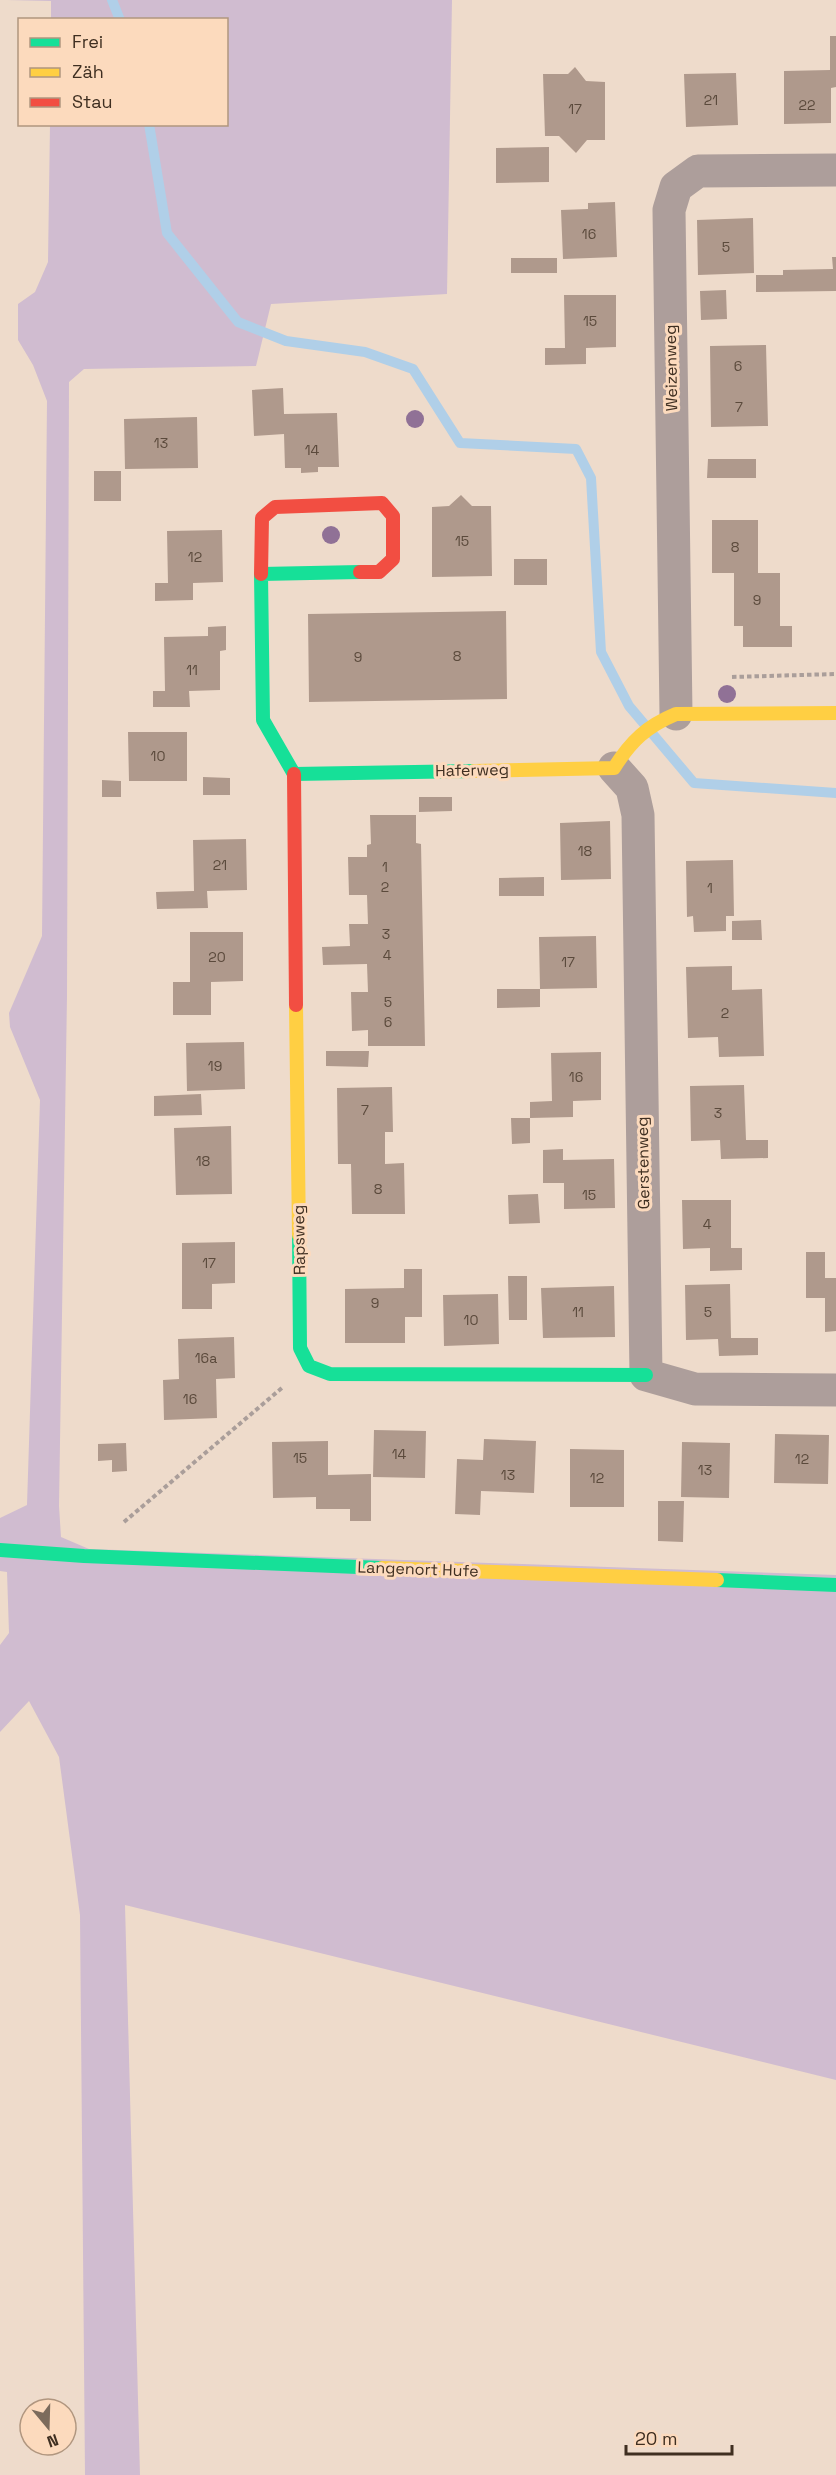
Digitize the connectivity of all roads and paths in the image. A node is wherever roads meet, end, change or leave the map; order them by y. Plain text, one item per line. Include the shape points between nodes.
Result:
1 (836, 170) edge
2 (261, 574) junction
3 (836, 713) edge
4 (676, 714) junction
5 (614, 768) junction
6 (294, 774) junction
7 (309, 1366) junction
8 (646, 1375) junction
9 (836, 1390) edge
10 (0, 1550) edge
11 (84, 1556) junction
12 (836, 1585) edge

1 - 4 street, Weizenweg via 698,171 676,187 669,210
2 - 2 street via 379,572 393,559 393,516 382,503 275,507 262,518
2 - 6 street via 263,720
3 - 4 street
4 - 5 street via 633,737
5 - 6 street, Haferweg
5 - 8 street, Gerstenweg via 632,788 638,815
6 - 7 street, Rapsweg via 300,1348
7 - 8 street via 330,1374
7 - 11 path
8 - 9 street via 695,1389
10 - 11 street, Langenort Hufe
11 - 12 street, Langenort Hufe

